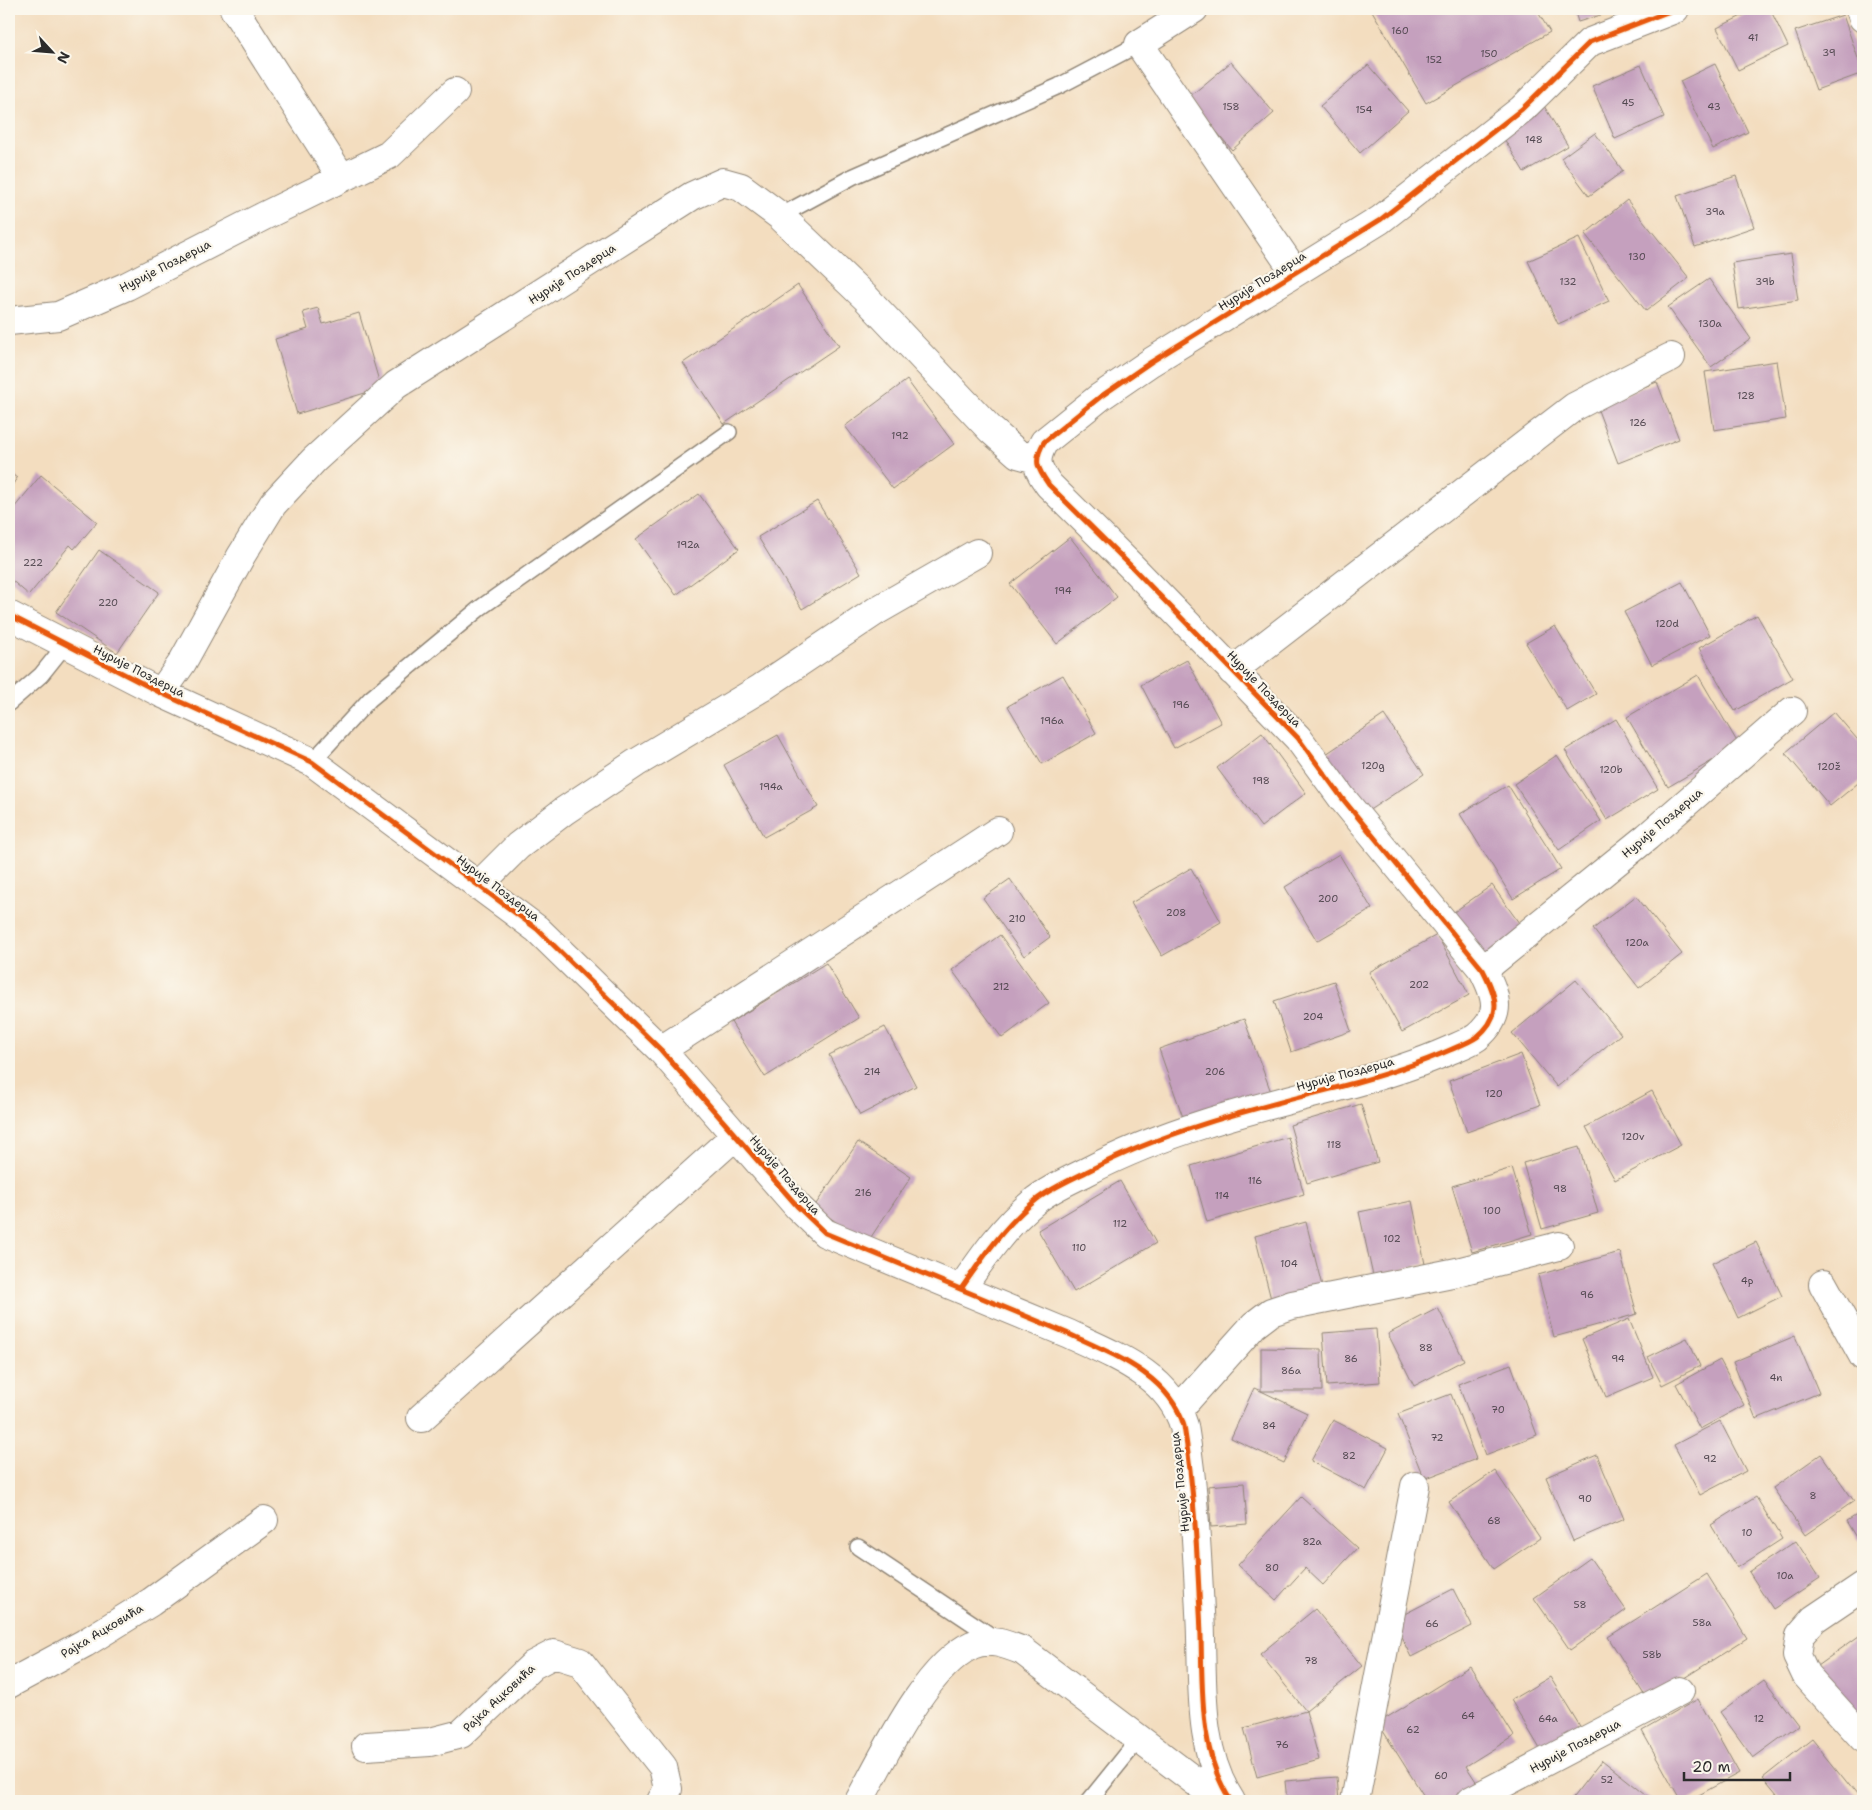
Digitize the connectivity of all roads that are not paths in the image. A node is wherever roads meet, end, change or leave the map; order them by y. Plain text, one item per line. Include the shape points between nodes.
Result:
1 (234, 9) edge
2 (1194, 9) edge
3 (1675, 9) edge
4 (1860, 9) edge
5 (1863, 18) edge
6 (1139, 44) junction
7 (455, 92) dead end
8 (342, 178) junction
9 (780, 216) junction
10 (1295, 272) junction
11 (9, 320) edge
12 (1671, 357) dead end
13 (728, 432) dead end
14 (1036, 459) junction
15 (976, 553) dead end
16 (9, 615) edge
17 (64, 645) junction
18 (1232, 671) junction
19 (160, 693) junction
20 (9, 703) edge
21 (1792, 712) dead end
22 (312, 762) junction
23 (998, 831) dead end
24 (478, 886) junction
25 (1483, 970) junction
26 (661, 1050) junction
27 (736, 1135) junction
28 (1559, 1246) dead end
29 (1823, 1284) dead end
30 (961, 1288) junction
31 (1863, 1356) edge
32 (1179, 1409) junction
33 (421, 1418) dead end
34 (1416, 1486) dead end
35 (264, 1520) dead end
36 (858, 1547) dead end
37 (1863, 1586) edge
38 (986, 1643) junction
39 (9, 1684) edge
40 (1680, 1691) dead end
41 (1863, 1738) edge
42 (1139, 1739) junction
43 (366, 1746) dead end
44 (662, 1801) edge
45 (859, 1801) edge
46 (1089, 1801) edge
47 (1221, 1801) edge
48 (1231, 1801) edge
49 (1355, 1801) edge
50 (1470, 1801) edge

1 - 8 street
2 - 6 street
3 - 10 street, Нурије Поздерца via 1590,42 1522,109 1380,220
4 - 5 street
6 - 9 lane via 1059,86 852,177
6 - 10 street, Нурије Поздерца
7 - 8 street, Нурије Поздерца via 389,155
8 - 11 street, Нурије Поздерца via 119,290 58,316
9 - 14 street, Нурије Поздерца via 866,298 991,430 1018,454
9 - 19 street, Нурије Поздерца via 741,187 723,182 692,196 396,385 314,460 274,504 240,556 182,662
10 - 14 street, Нурије Поздерца via 1151,362 1100,398 1044,442
12 - 18 street, Нурије Поздерца via 1574,407
13 - 22 lane via 480,608 370,700
14 - 18 street, Нурије Поздерца via 1049,485
15 - 24 street via 876,611 762,688 636,763 518,846
16 - 17 street, Нурије Поздерца
17 - 19 street, Нурије Поздерца
17 - 20 lane via 41,675
18 - 25 street, Нурије Поздерца via 1298,738 1342,798
19 - 22 street, Нурије Поздерца
21 - 25 street, Нурије Поздерца
22 - 24 street, Нурије Поздерца
23 - 26 street
24 - 26 street, Нурије Поздерца via 537,929
25 - 30 street, Нурије Поздерца via 1496,999 1495,1014 1476,1038 1418,1064 1191,1127 1108,1160 1037,1199 997,1238
26 - 27 street, Нурије Поздерца
27 - 30 street, Нурије Поздерца via 798,1207 825,1233
27 - 33 street, Нурије Поздерца
28 - 32 street via 1457,1272 1271,1312 1254,1325
29 - 31 street
30 - 32 street, Нурије Поздерца via 1109,1353 1158,1383
32 - 48 street, Нурије Поздерца via 1188,1454 1196,1532 1208,1745 1220,1784
34 - 49 street
35 - 39 street, Рајка Ацковића via 151,1602 85,1643
36 - 38 lane
37 - 41 street via 1814,1618 1800,1635 1797,1656 1806,1674
38 - 42 street via 1024,1651
38 - 45 street via 951,1659 912,1705
40 - 50 street, Нурије Поздерца
42 - 46 lane
42 - 47 street
43 - 44 street, Рајка Ацковића via 430,1742 461,1734 533,1665 554,1654 580,1662 664,1767 668,1789

